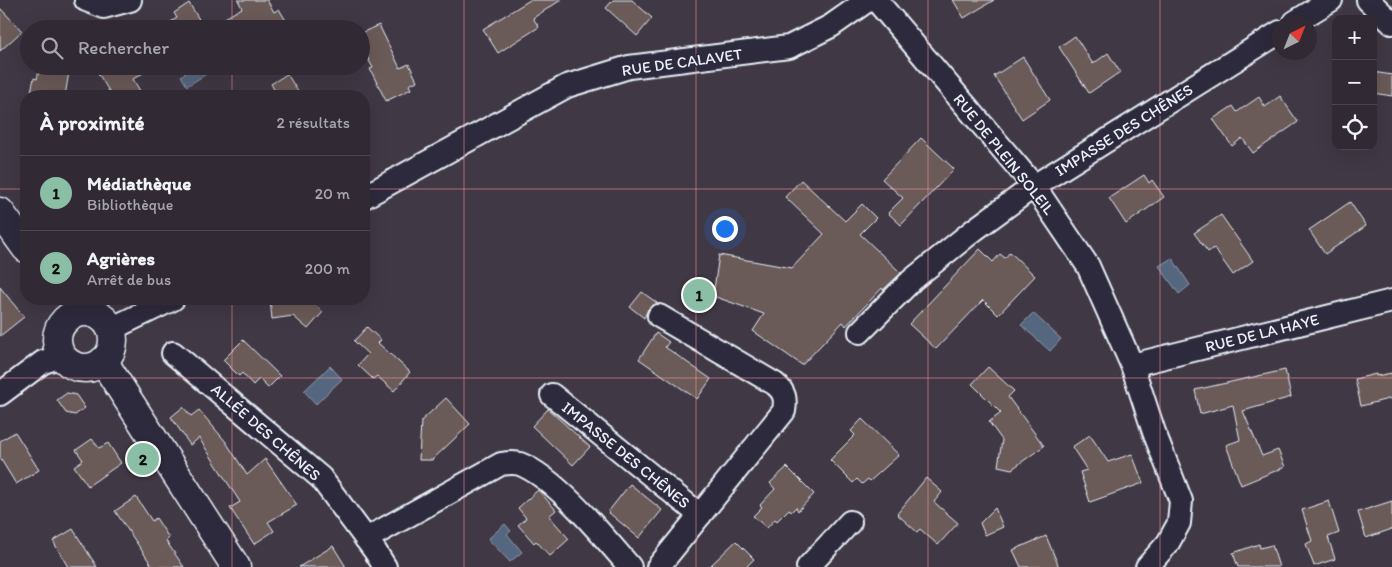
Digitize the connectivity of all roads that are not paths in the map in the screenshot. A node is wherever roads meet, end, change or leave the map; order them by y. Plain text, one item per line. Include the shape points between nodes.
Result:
1 (86, 0) edge
2 (130, 0) edge
3 (868, 0) edge
4 (876, 0) edge
5 (1331, 0) edge
6 (1368, 0) edge
7 (1306, 15) edge
8 (1392, 23) edge
9 (1272, 37) edge
10 (1034, 186) junction
11 (370, 194) edge
12 (0, 212) edge
13 (20, 240) edge
14 (1392, 301) edge
15 (161, 305) edge
16 (68, 307) edge
17 (659, 316) dead end
18 (111, 329) junction
19 (860, 332) dead end
20 (173, 353) dead end
21 (62, 356) junction
22 (103, 361) junction
23 (1132, 365) junction
24 (0, 394) edge
25 (552, 395) dead end
26 (700, 515) junction
27 (850, 522) dead end
28 (366, 539) junction
29 (236, 567) edge
30 (385, 567) edge
31 (630, 567) edge
32 (658, 567) edge
33 (808, 567) edge
34 (1147, 567) edge

1 - 2 street via 104,7
3 - 11 street, RUE DE CALAVET via 831,26 789,47 629,68 567,86
4 - 10 street, RUE DE PLEIN SOLEIL
5 - 7 street
6 - 8 street
9 - 10 street, IMPASSE DES CHÊNES
10 - 19 street, IMPASSE DES CHÊNES via 919,275
10 - 23 street, RUE DE PLEIN SOLEIL via 1088,266
12 - 13 main road
14 - 23 street, RUE DE LA HAYE
15 - 18 street
16 - 18 main road via 100,316
16 - 21 main road via 57,340
17 - 26 street, IMPASSE DES CHÊNES via 775,384 786,399 784,411
18 - 22 main road via 112,347
20 - 28 street, ALLÉE DES CHÊNES via 321,478
21 - 22 main road via 86,368
21 - 24 street via 43,362
22 - 29 main road
23 - 34 street, RUE DE PLEIN SOLEIL via 1181,501 1178,523 1168,543
25 - 26 street, IMPASSE DES CHÊNES
26 - 32 street, IMPASSE DES CHÊNES
27 - 33 street
28 - 30 street, ALLÉE DES CHÊNES
28 - 31 street via 501,464 518,463 556,489

